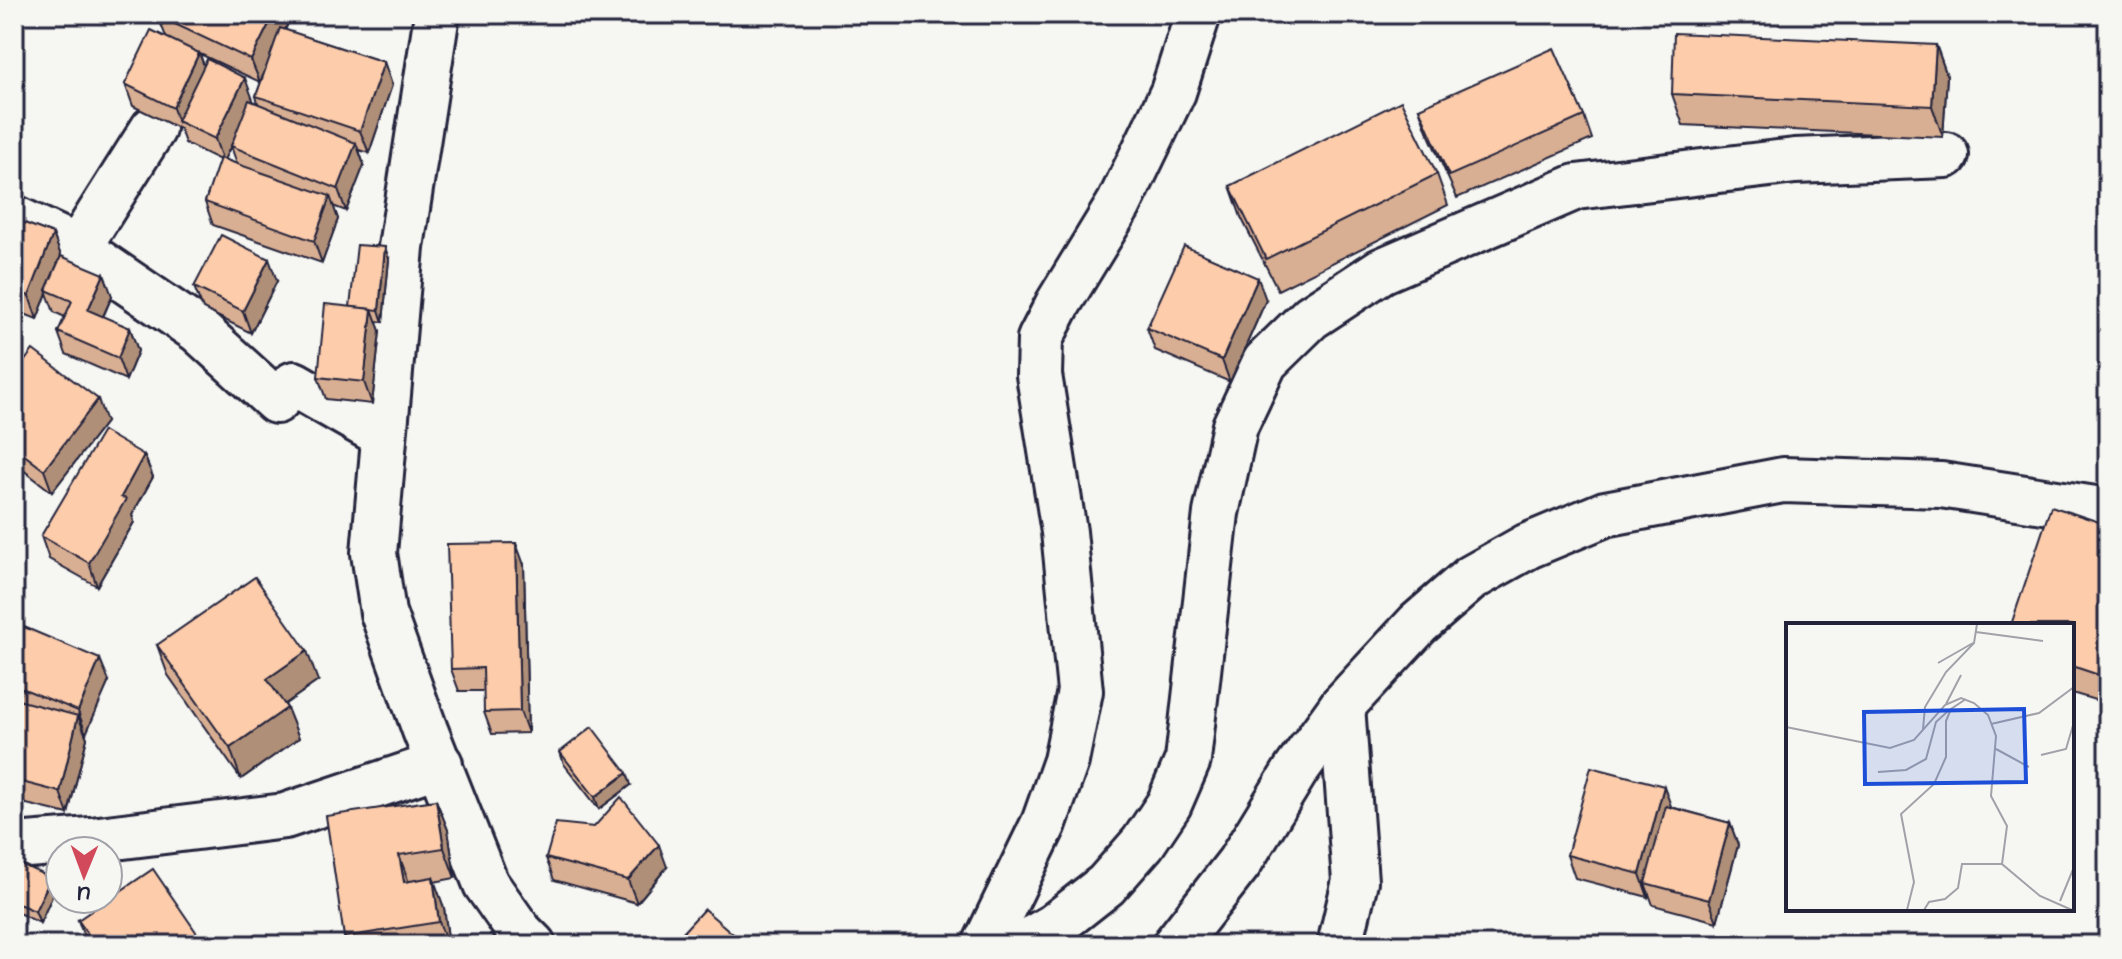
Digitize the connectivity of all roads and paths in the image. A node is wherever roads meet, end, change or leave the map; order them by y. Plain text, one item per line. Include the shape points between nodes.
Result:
1 (437, 14) edge
2 (1198, 14) edge
3 (153, 129) dead end
4 (1946, 155) dead end
5 (14, 218) edge
6 (78, 248) junction
7 (383, 435) junction
8 (2108, 511) edge
9 (1342, 706) junction
10 (440, 764) junction
11 (14, 846) edge
12 (533, 945) edge
13 (985, 945) edge
14 (1021, 945) edge
15 (1175, 945) edge
16 (1340, 945) edge

1 - 7 street via 401,247
2 - 13 street via 1167,106 1119,204 1040,339 1039,375 1064,532 1080,691 1066,761 1044,823
3 - 6 street
4 - 14 street via 1795,161 1576,187 1381,271 1311,317 1265,362 1235,426 1216,513 1188,760 1169,804 1106,885
5 - 6 street
6 - 7 street via 198,330 276,401 294,384
7 - 10 street via 374,553 383,613
8 - 9 street via 1941,485 1783,480 1605,514 1528,546 1471,578 1418,624
9 - 15 street via 1239,863
9 - 16 street via 1355,881
10 - 11 street via 285,816
10 - 12 street via 486,884

